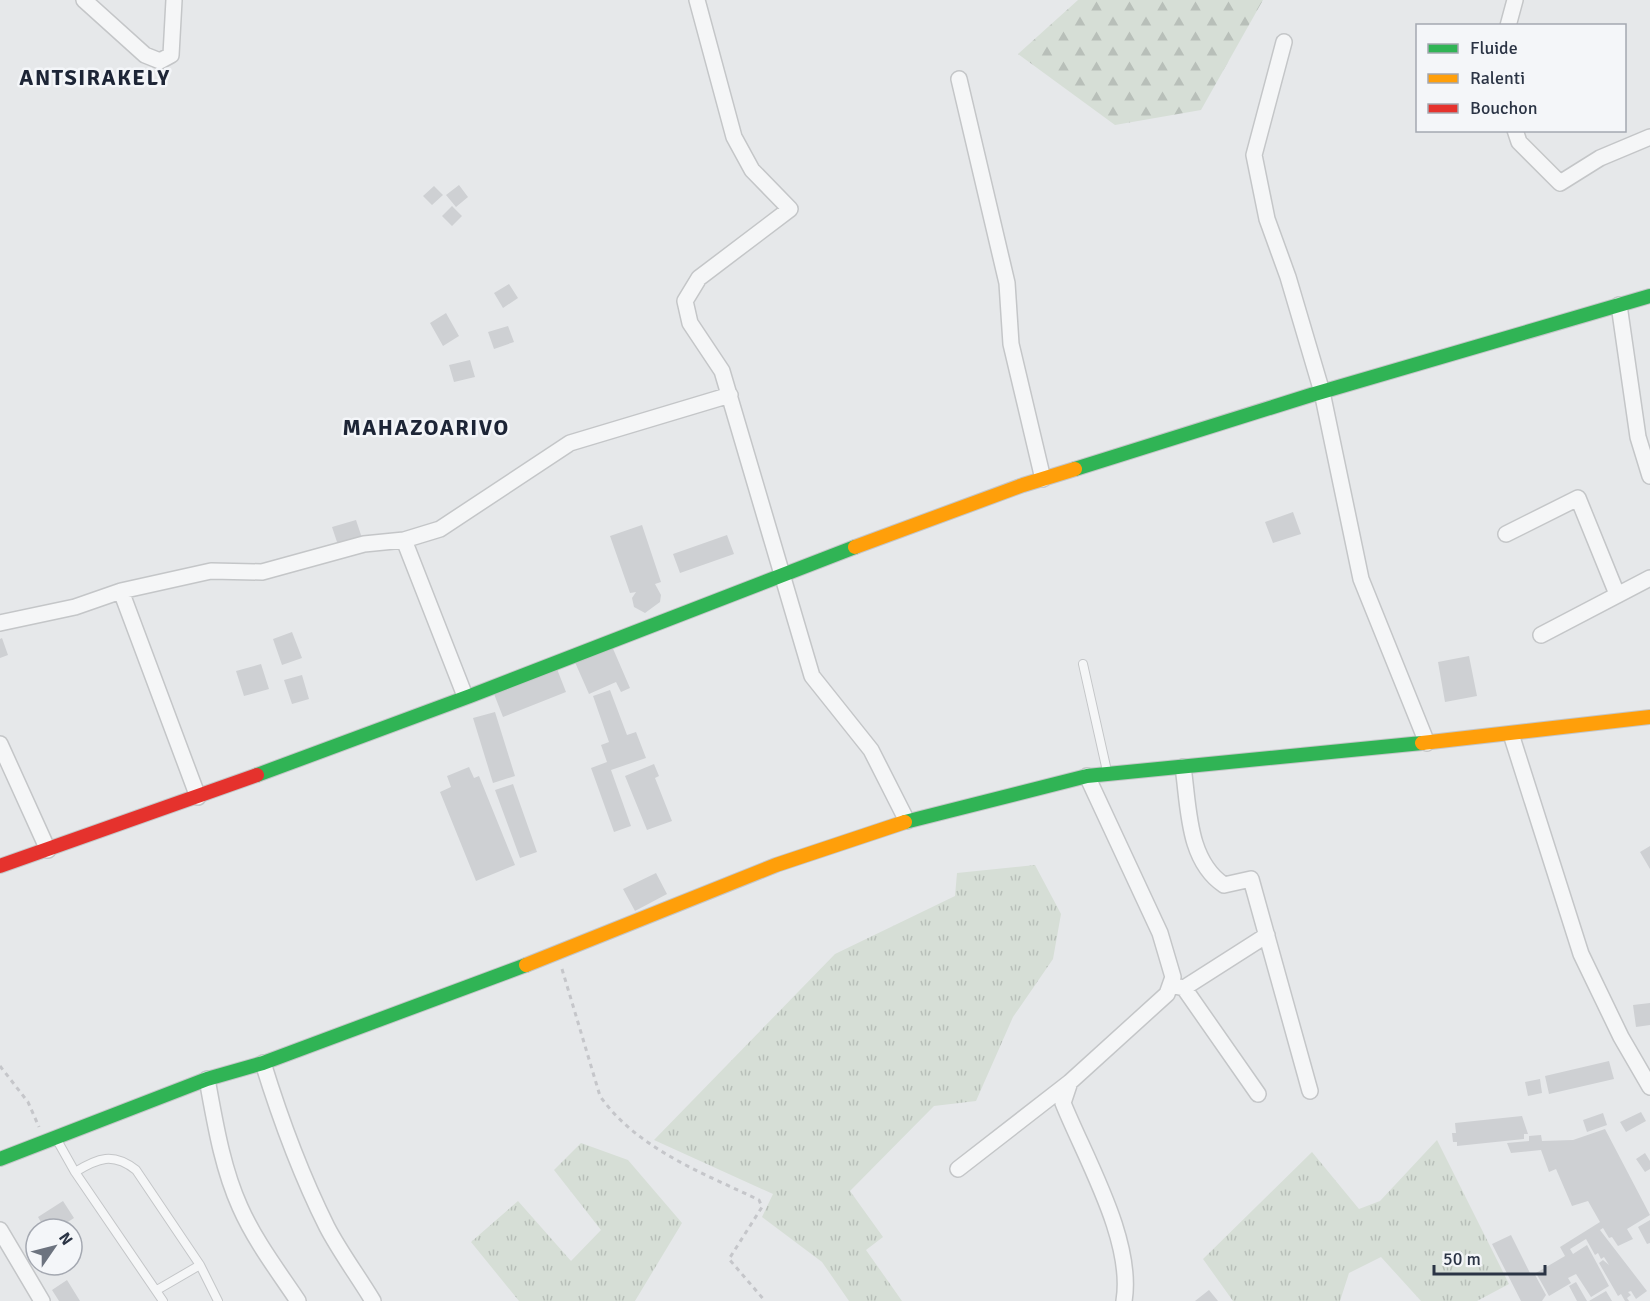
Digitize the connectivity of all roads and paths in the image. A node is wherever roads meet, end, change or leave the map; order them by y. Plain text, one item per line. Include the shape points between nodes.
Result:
1 (84, 0) edge
2 (174, 0) edge
3 (697, 0) edge
4 (1515, 0) edge
5 (1509, 24) edge
6 (1284, 42) dead end
7 (959, 79) dead end
8 (1516, 132) edge
9 (1650, 137) edge
10 (1650, 296) edge
11 (1619, 305) junction
12 (1322, 392) junction
13 (730, 395) junction
14 (1644, 436) edge
15 (1650, 476) edge
16 (1043, 479) junction
17 (1506, 534) dead end
18 (404, 540) junction
19 (781, 575) junction
20 (1650, 578) edge
21 (121, 591) junction
22 (1617, 594) junction
23 (0, 623) edge
24 (1541, 635) dead end
25 (1083, 664) dead end
26 (465, 696) junction
27 (1650, 717) edge
28 (1510, 734) junction
29 (1427, 743) junction
30 (0, 744) edge
31 (1183, 766) junction
32 (1108, 774) junction
33 (1087, 776) junction
34 (198, 797) junction
35 (907, 821) junction
36 (48, 850) junction
37 (0, 866) edge
38 (1267, 935) junction
39 (557, 952) junction
40 (1177, 986) junction
41 (263, 1063) junction
42 (0, 1066) edge
43 (207, 1078) junction
44 (1070, 1082) junction
45 (1650, 1087) edge
46 (1310, 1091) dead end
47 (1258, 1094) dead end
48 (50, 1138) junction
49 (0, 1159) edge
50 (958, 1168) dead end
51 (75, 1172) junction
52 (0, 1230) edge
53 (200, 1265) junction
54 (157, 1290) junction
55 (42, 1301) edge
56 (163, 1301) edge
57 (218, 1301) edge
58 (298, 1301) edge
59 (372, 1301) edge
60 (765, 1301) edge
61 (1124, 1301) edge

1 - 2 street via 145,55 160,61 171,55
3 - 13 street via 734,137 752,170 790,209 699,278 685,302 690,323 722,371
4 - 5 street
6 - 12 street via 1254,155 1267,219
7 - 16 street via 1007,283 1011,344
8 - 9 street via 1519,142 1560,183 1599,158
10 - 11 main road
11 - 12 main road
11 - 14 street
12 - 16 main road
12 - 29 street via 1361,579
13 - 18 street via 570,443 440,530
13 - 19 street
14 - 15 street
16 - 19 main road
17 - 22 street via 1578,498
18 - 21 street via 364,544 262,572 210,571
18 - 26 street
19 - 26 main road
19 - 35 street via 812,676 871,750
20 - 22 street
21 - 23 street via 75,607
21 - 34 street
22 - 24 street
25 - 32 lane
26 - 34 main road
27 - 28 main road
28 - 29 main road
28 - 45 street via 1581,954
29 - 31 main road
30 - 36 street
31 - 32 main road
31 - 38 street via 1193,843 1210,875 1224,885 1251,879
32 - 33 main road
33 - 35 main road
33 - 40 street via 1160,933
34 - 36 main road
35 - 39 main road via 776,865
36 - 37 main road
38 - 40 street
38 - 46 street
39 - 41 main road
39 - 60 path via 600,1096 612,1114 664,1154 759,1200 762,1207 729,1259
40 - 44 street
40 - 47 street via 1241,1065
41 - 43 main road
41 - 59 street via 328,1229
42 - 48 path
43 - 48 main road
43 - 58 street via 222,1153 240,1207
44 - 50 street
44 - 61 street via 1063,1103 1116,1228 1127,1282
48 - 49 main road
48 - 51 lane
51 - 53 lane via 104,1158 124,1161 136,1170
51 - 54 lane
52 - 55 street
53 - 54 lane
53 - 57 lane
54 - 56 lane

